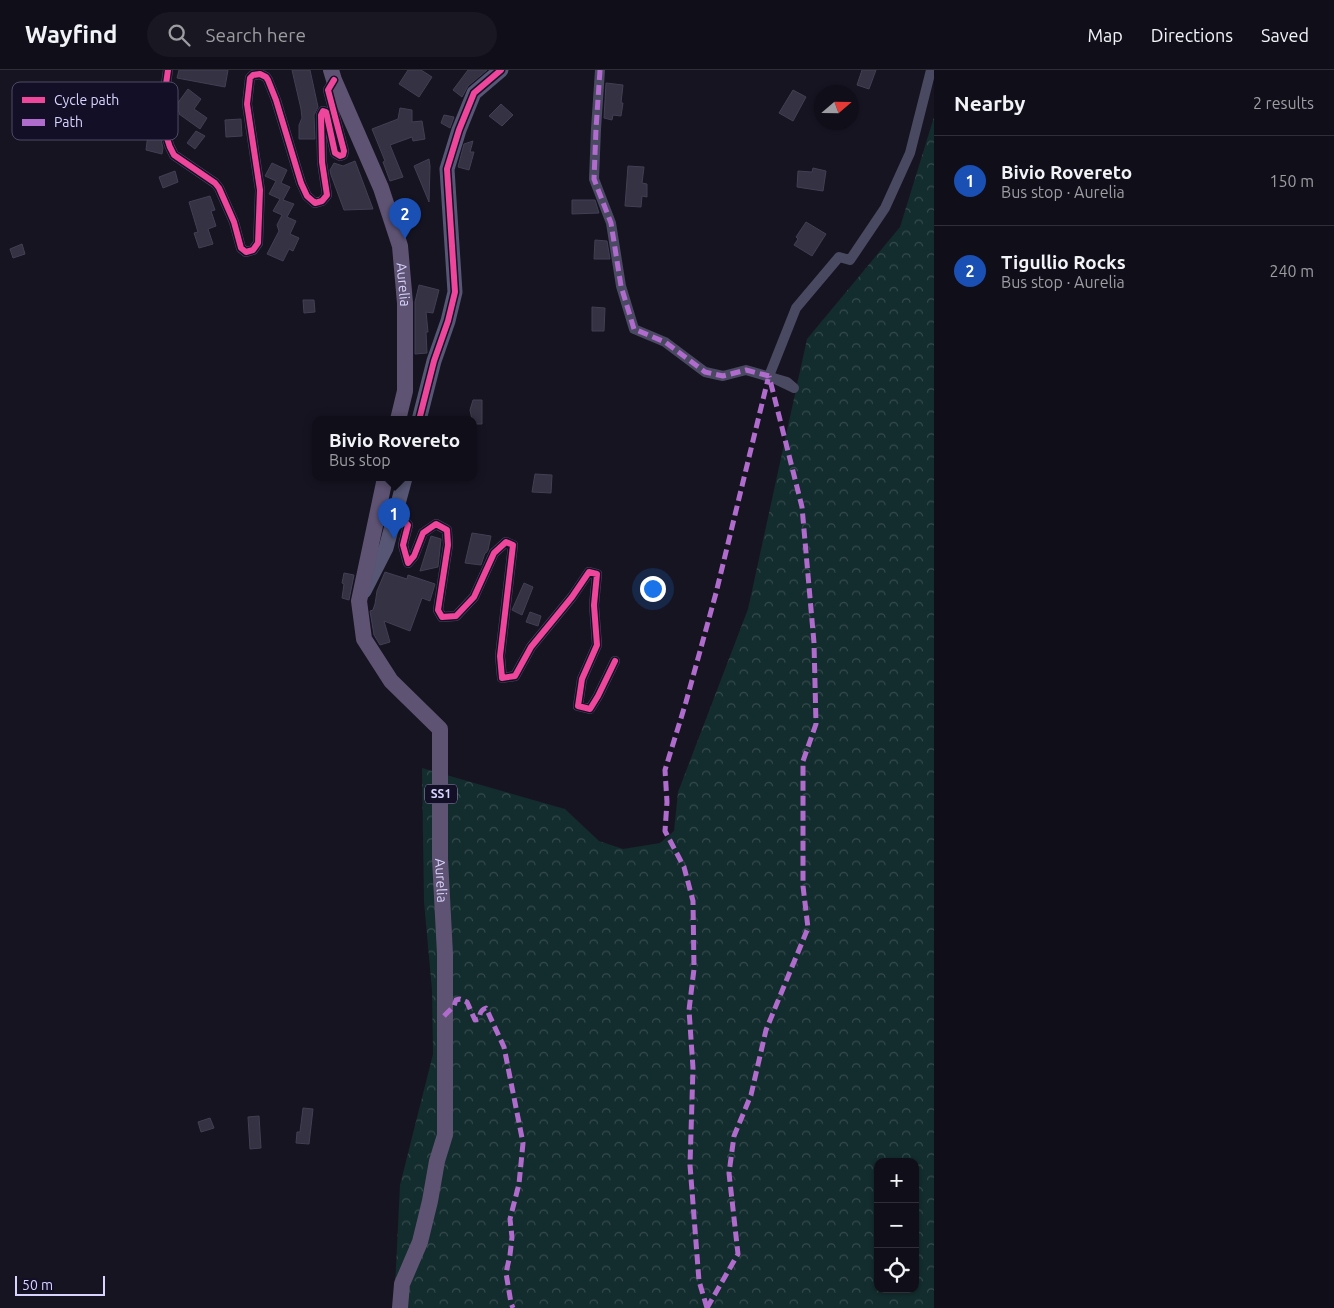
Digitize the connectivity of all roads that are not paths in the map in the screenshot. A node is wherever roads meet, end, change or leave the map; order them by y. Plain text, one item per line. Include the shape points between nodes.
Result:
1 (501, 70) edge
2 (600, 70) edge
3 (931, 70) edge
4 (332, 75) edge
5 (168, 140) edge
6 (399, 416) edge
7 (420, 416) edge
8 (383, 481) edge
9 (404, 481) edge
10 (396, 513) junction
11 (359, 601) junction
12 (615, 661) dead end
13 (400, 1308) edge

1 - 7 street via 474,94 446,168 455,292
2 - 3 street via 594,179 610,223 621,286 634,329 665,342 705,372 723,376 746,370 769,376 796,308 839,257 850,260 885,208 910,153
4 - 5 street via 328,90 344,151 340,156 335,153 326,112 323,111 322,162 327,194 322,201 315,203 306,196 301,183 268,80 260,74 250,78 246,104 260,190 258,243 253,250 246,252 242,248 219,188 174,155
4 - 6 main road, Aurelia via 381,188 400,246 405,303 405,391
8 - 11 main road, Aurelia / SS1
9 - 10 street
10 - 11 street via 386,548
10 - 12 street via 408,525 403,545 408,562 414,556 423,533 436,524 447,530 448,545 438,610 442,617 456,616 474,597 494,554 506,542 513,545 500,656 502,678 515,676 531,647 589,572 597,574 594,604 597,645 582,679 578,706 590,709
11 - 13 main road, Aurelia / SS1 via 364,639 391,681 440,729 440,858 445,954 444,1135 420,1242 402,1284

